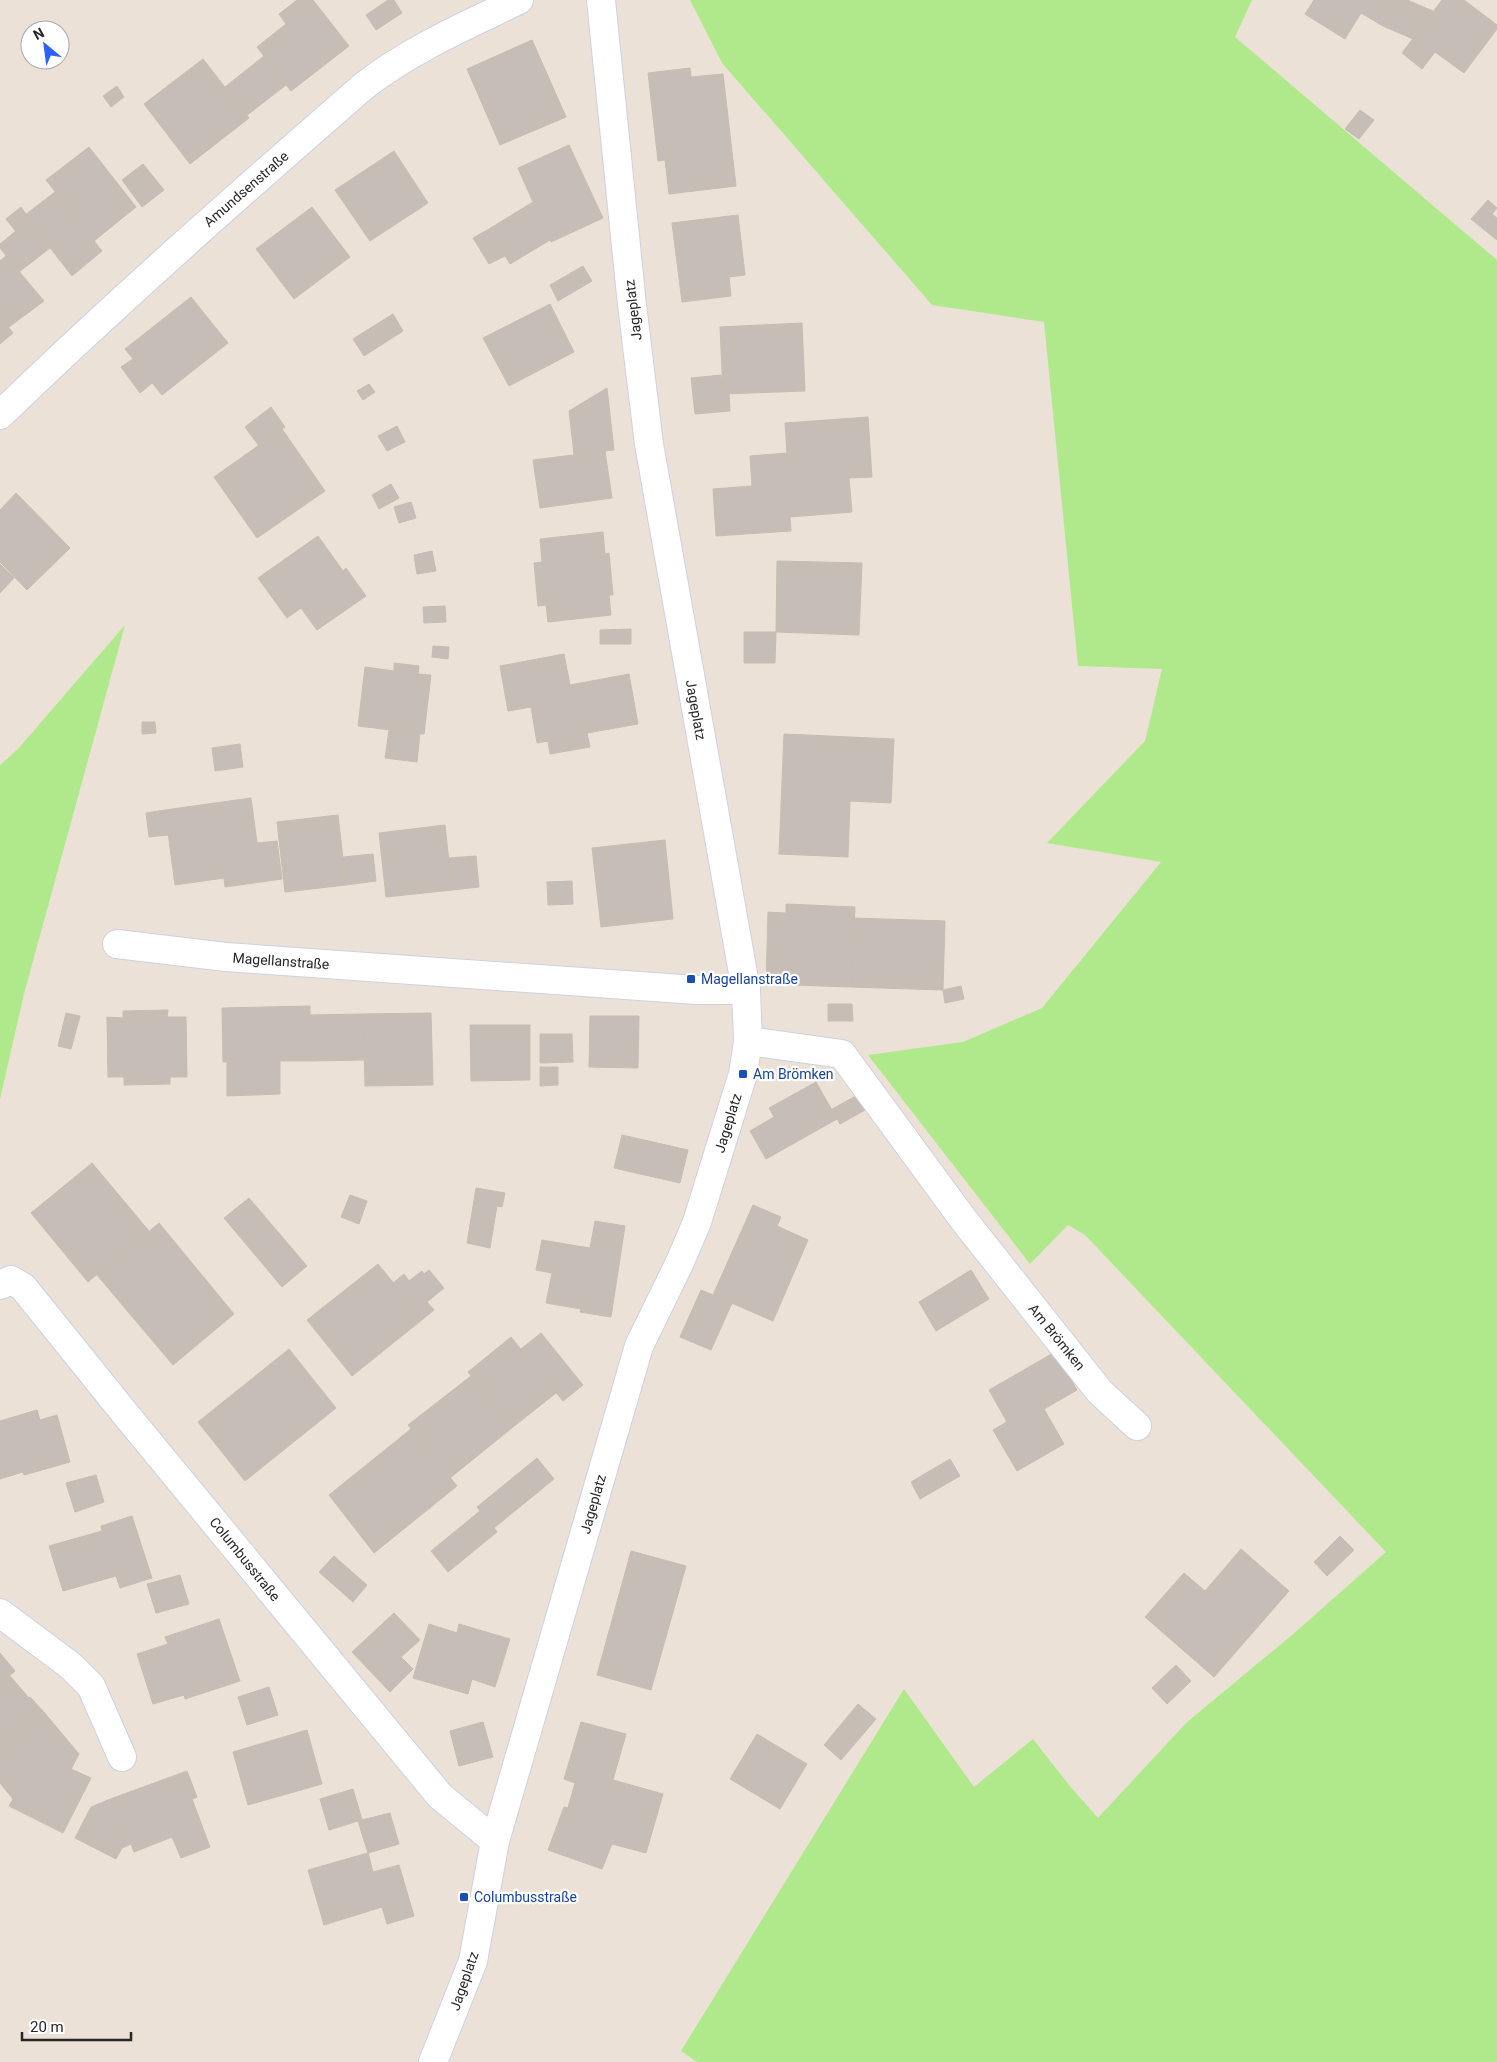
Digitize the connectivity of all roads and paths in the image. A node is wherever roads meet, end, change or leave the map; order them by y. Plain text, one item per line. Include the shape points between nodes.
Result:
1 (519, 0) edge
2 (601, 0) edge
3 (0, 415) edge
4 (116, 944) dead end
5 (746, 990) junction
6 (748, 1041) junction
7 (0, 1284) edge
8 (1136, 1426) dead end
9 (0, 1613) edge
10 (122, 1757) dead end
11 (495, 1841) junction
12 (434, 2062) edge

1 - 3 street, Amundsenstraße via 418,49 365,85 83,335
2 - 5 street, Jageplatz via 632,305 650,444
4 - 5 street, Magellanstraße via 236,958 696,990
5 - 6 street, Jageplatz
6 - 8 street, Am Brömken via 842,1054 968,1226 1100,1392
6 - 11 street, Jageplatz via 743,1074 697,1222 639,1346
7 - 11 street, Columbusstraße via 11,1280 23,1287 440,1796
9 - 10 street via 71,1666 91,1686
11 - 12 street, Jageplatz via 473,1960

